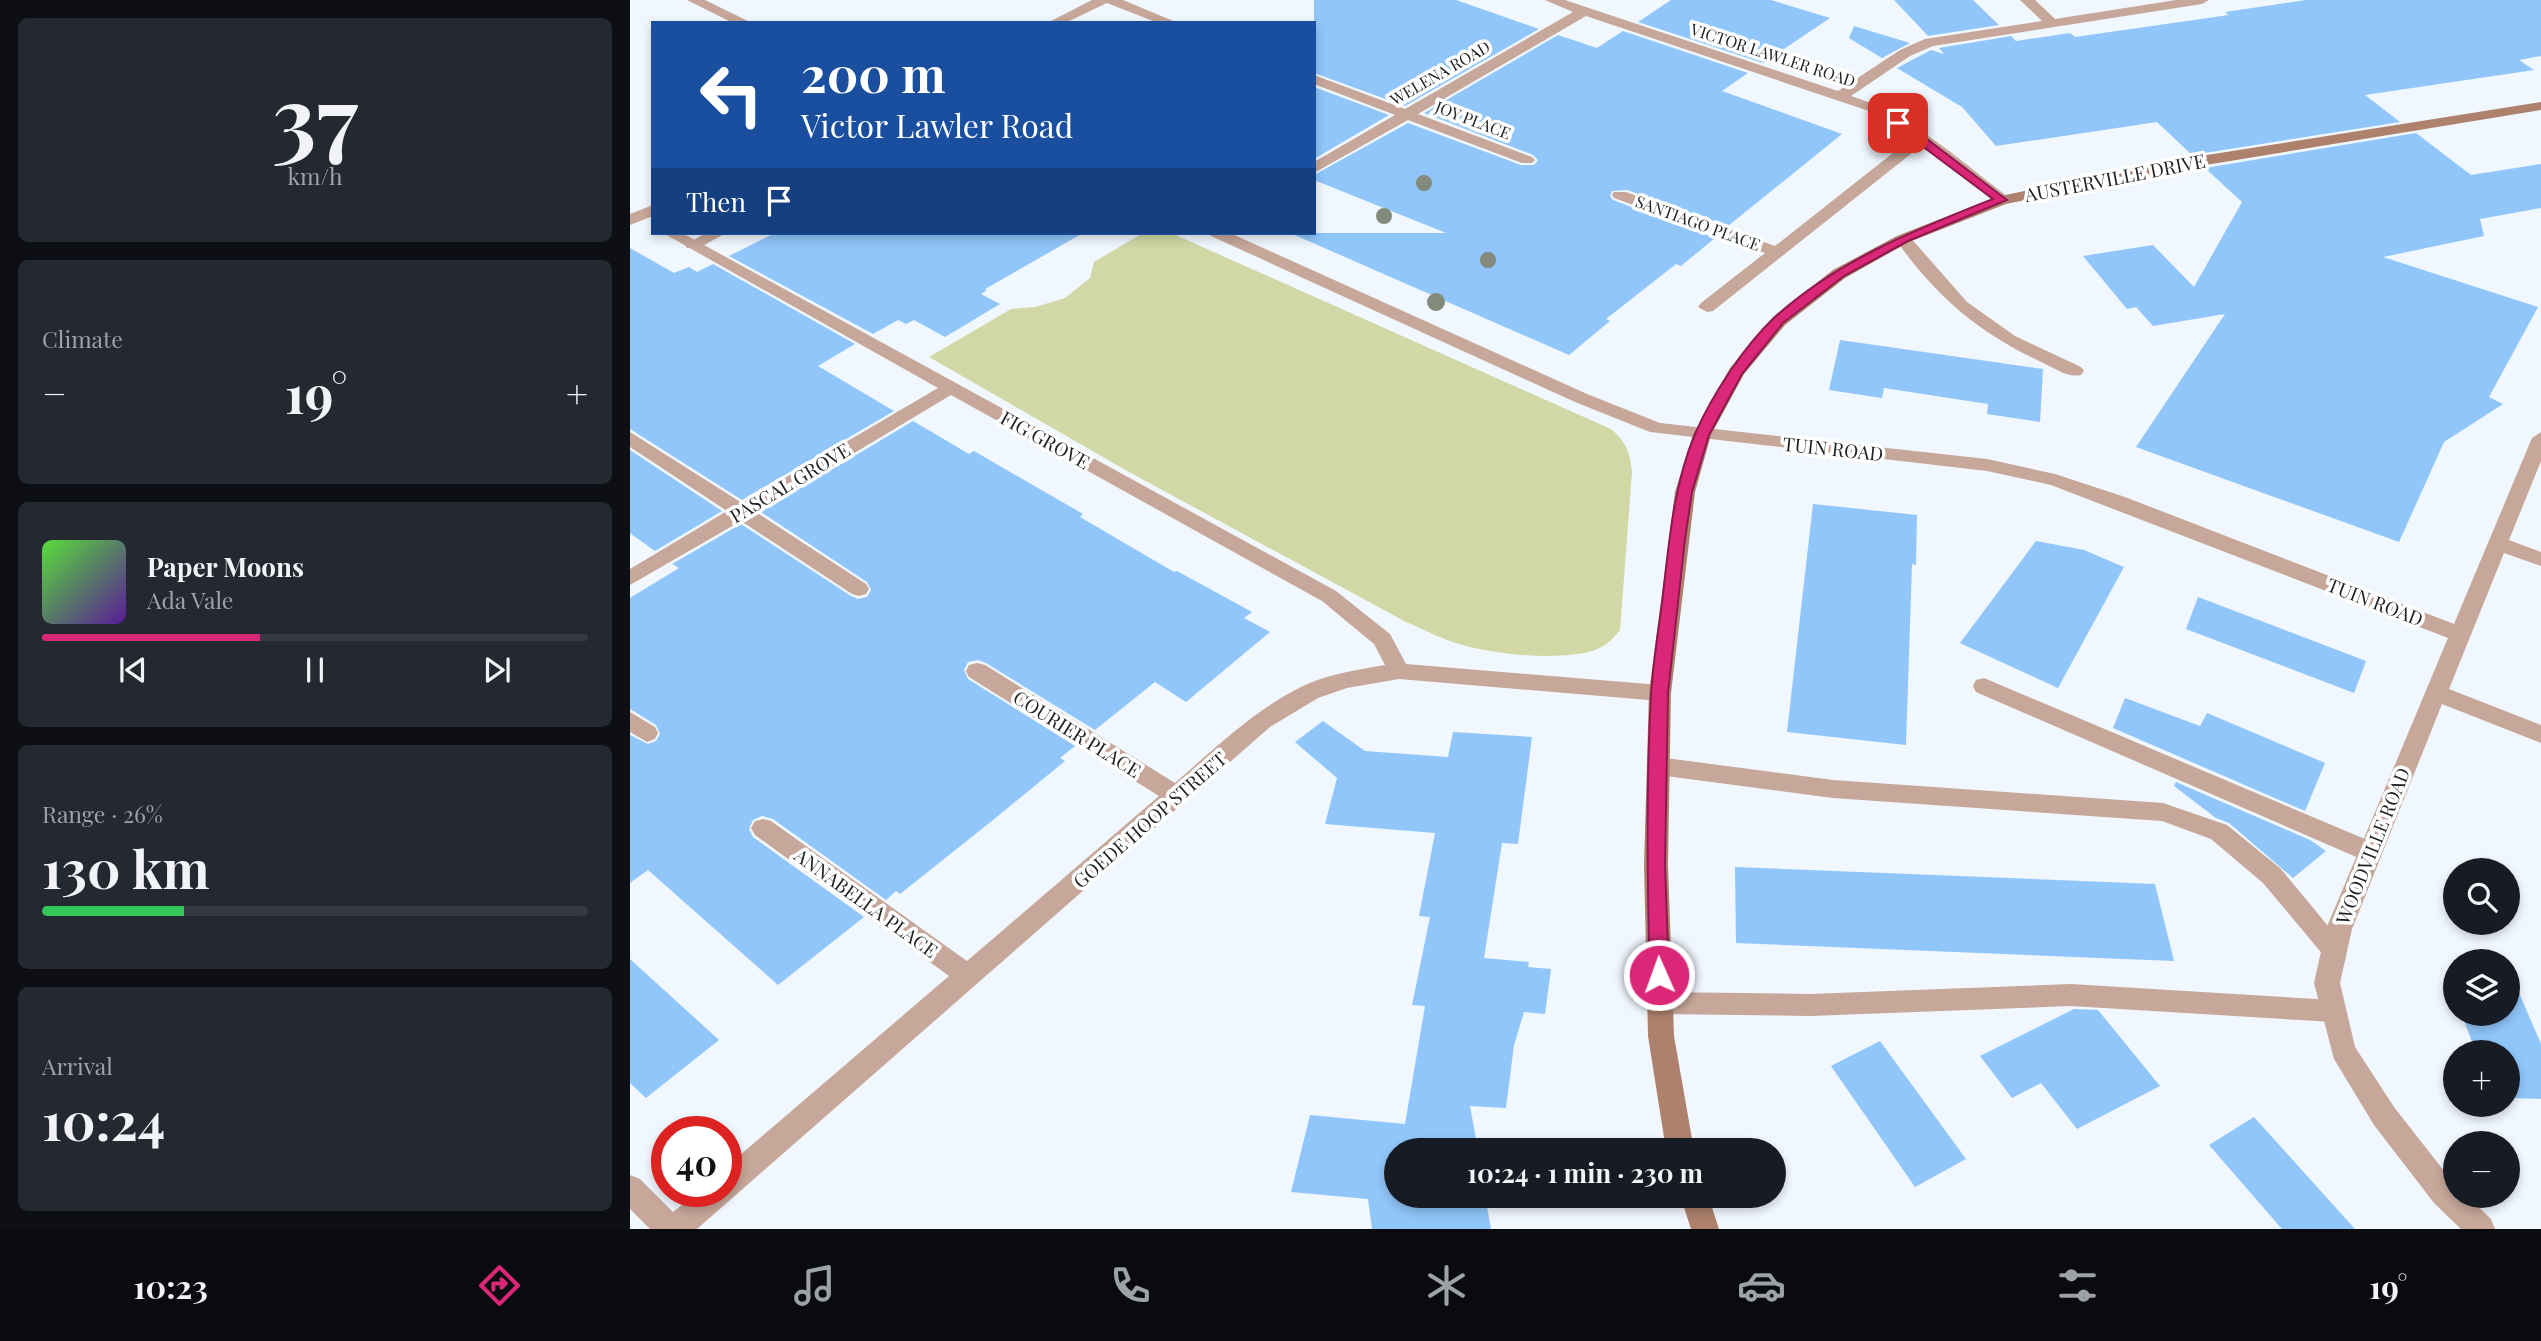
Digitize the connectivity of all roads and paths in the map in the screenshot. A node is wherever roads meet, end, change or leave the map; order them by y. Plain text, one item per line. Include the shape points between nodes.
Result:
1 (694, 0) edge
2 (1103, 0) edge
3 (1111, 0) edge
4 (1552, 0) edge
5 (2027, 0) edge
6 (2202, 0) edge
7 (1584, 11) junction
8 (741, 21) edge
9 (1058, 21) edge
10 (1166, 21) edge
11 (2051, 22) junction
12 (1316, 80) edge
13 (1841, 96) junction
14 (2541, 106) edge
15 (1406, 113) junction
16 (1922, 138) junction
17 (1527, 160) dead end
18 (1316, 167) edge
19 (1619, 195) dead end
20 (2001, 200) junction
21 (675, 235) edge
22 (714, 235) edge
23 (1221, 235) edge
24 (1903, 239) junction
25 (693, 245) junction
26 (1776, 252) junction
27 (1707, 307) dead end
28 (2075, 371) dead end
29 (950, 388) junction
30 (1702, 435) junction
31 (631, 438) edge
32 (2541, 438) edge
33 (2533, 482) edge
34 (743, 510) junction
35 (2498, 544) junction
36 (2541, 559) edge
37 (630, 578) edge
38 (859, 589) dead end
39 (2461, 635) junction
40 (977, 671) dead end
41 (1399, 671) junction
42 (1984, 686) dead end
43 (1660, 693) junction
44 (2436, 693) junction
45 (2541, 734) edge
46 (1658, 766) junction
47 (1178, 796) junction
48 (764, 828) dead end
49 (2371, 852) junction
50 (2334, 949) junction
51 (969, 977) junction
52 (1660, 1003) junction
53 (2333, 1011) junction
54 (1678, 1138) edge
55 (742, 1171) edge
56 (630, 1189) edge
57 (700, 1207) edge
58 (1698, 1208) edge
59 (673, 1229) edge
60 (1705, 1229) edge
61 (2481, 1229) edge

1 - 8 street
2 - 9 street
3 - 10 street
4 - 7 street, VICTOR LAWLER ROAD
5 - 11 street
6 - 11 street
7 - 13 street, VICTOR LAWLER ROAD
7 - 15 street, WELENA ROAD
11 - 13 street via 1930,43 1905,52
12 - 15 street, JOY PLACE
13 - 16 street, VICTOR LAWLER ROAD via 1874,108
14 - 20 street, AUSTERVILLE DRIVE via 2162,167
15 - 17 street, JOY PLACE
15 - 18 street, WELENA ROAD
16 - 20 street, VICTOR LAWLER ROAD
16 - 26 street, SANTIAGO PLACE
19 - 26 street, SANTIAGO PLACE
20 - 24 street, AUSTERVILLE DRIVE
21 - 25 street, FIG GROVE
22 - 25 street
23 - 30 street, TUIN ROAD via 1581,398 1657,428
24 - 28 street via 1961,306 2009,340
24 - 30 street, AUSTERVILLE DRIVE via 1839,274 1779,320 1736,372
25 - 29 street, FIG GROVE
26 - 27 street, SANTIAGO PLACE
29 - 34 street, PASCAL GROVE
29 - 41 street, FIG GROVE via 1329,596 1382,639
30 - 39 street, TUIN ROAD via 1987,465 2055,480
30 - 43 street, AUSTERVILLE DRIVE via 1679,527
31 - 34 street
32 - 33 street, WOODVILLE ROAD
33 - 35 street, WOODVILLE ROAD
34 - 37 street, PASCAL GROVE
34 - 38 street
35 - 36 street
35 - 39 street, WOODVILLE ROAD
39 - 44 street, WOODVILLE ROAD
40 - 47 street, COURIER PLACE
41 - 43 street, GOEDE HOOP STREET
41 - 47 street, GOEDE HOOP STREET via 1310,692 1262,722
42 - 49 street
43 - 46 street, AUSTERVILLE DRIVE
44 - 45 street
44 - 49 street, WOODVILLE ROAD
46 - 50 street via 1833,789 2163,811 2220,832 2272,876
46 - 52 street, AUSTERVILLE DRIVE
47 - 51 street, GOEDE HOOP STREET
48 - 51 street, ANNABELLA PLACE
49 - 50 street, WOODVILLE ROAD
50 - 53 street, WOODVILLE ROAD via 2327,983
51 - 55 street, GOEDE HOOP STREET
52 - 53 street via 1810,1005 2071,995
52 - 54 street, AUSTERVILLE DRIVE
53 - 61 street, WOODVILLE ROAD via 2343,1051 2384,1116 2444,1193
56 - 59 street
57 - 59 street
58 - 60 street

